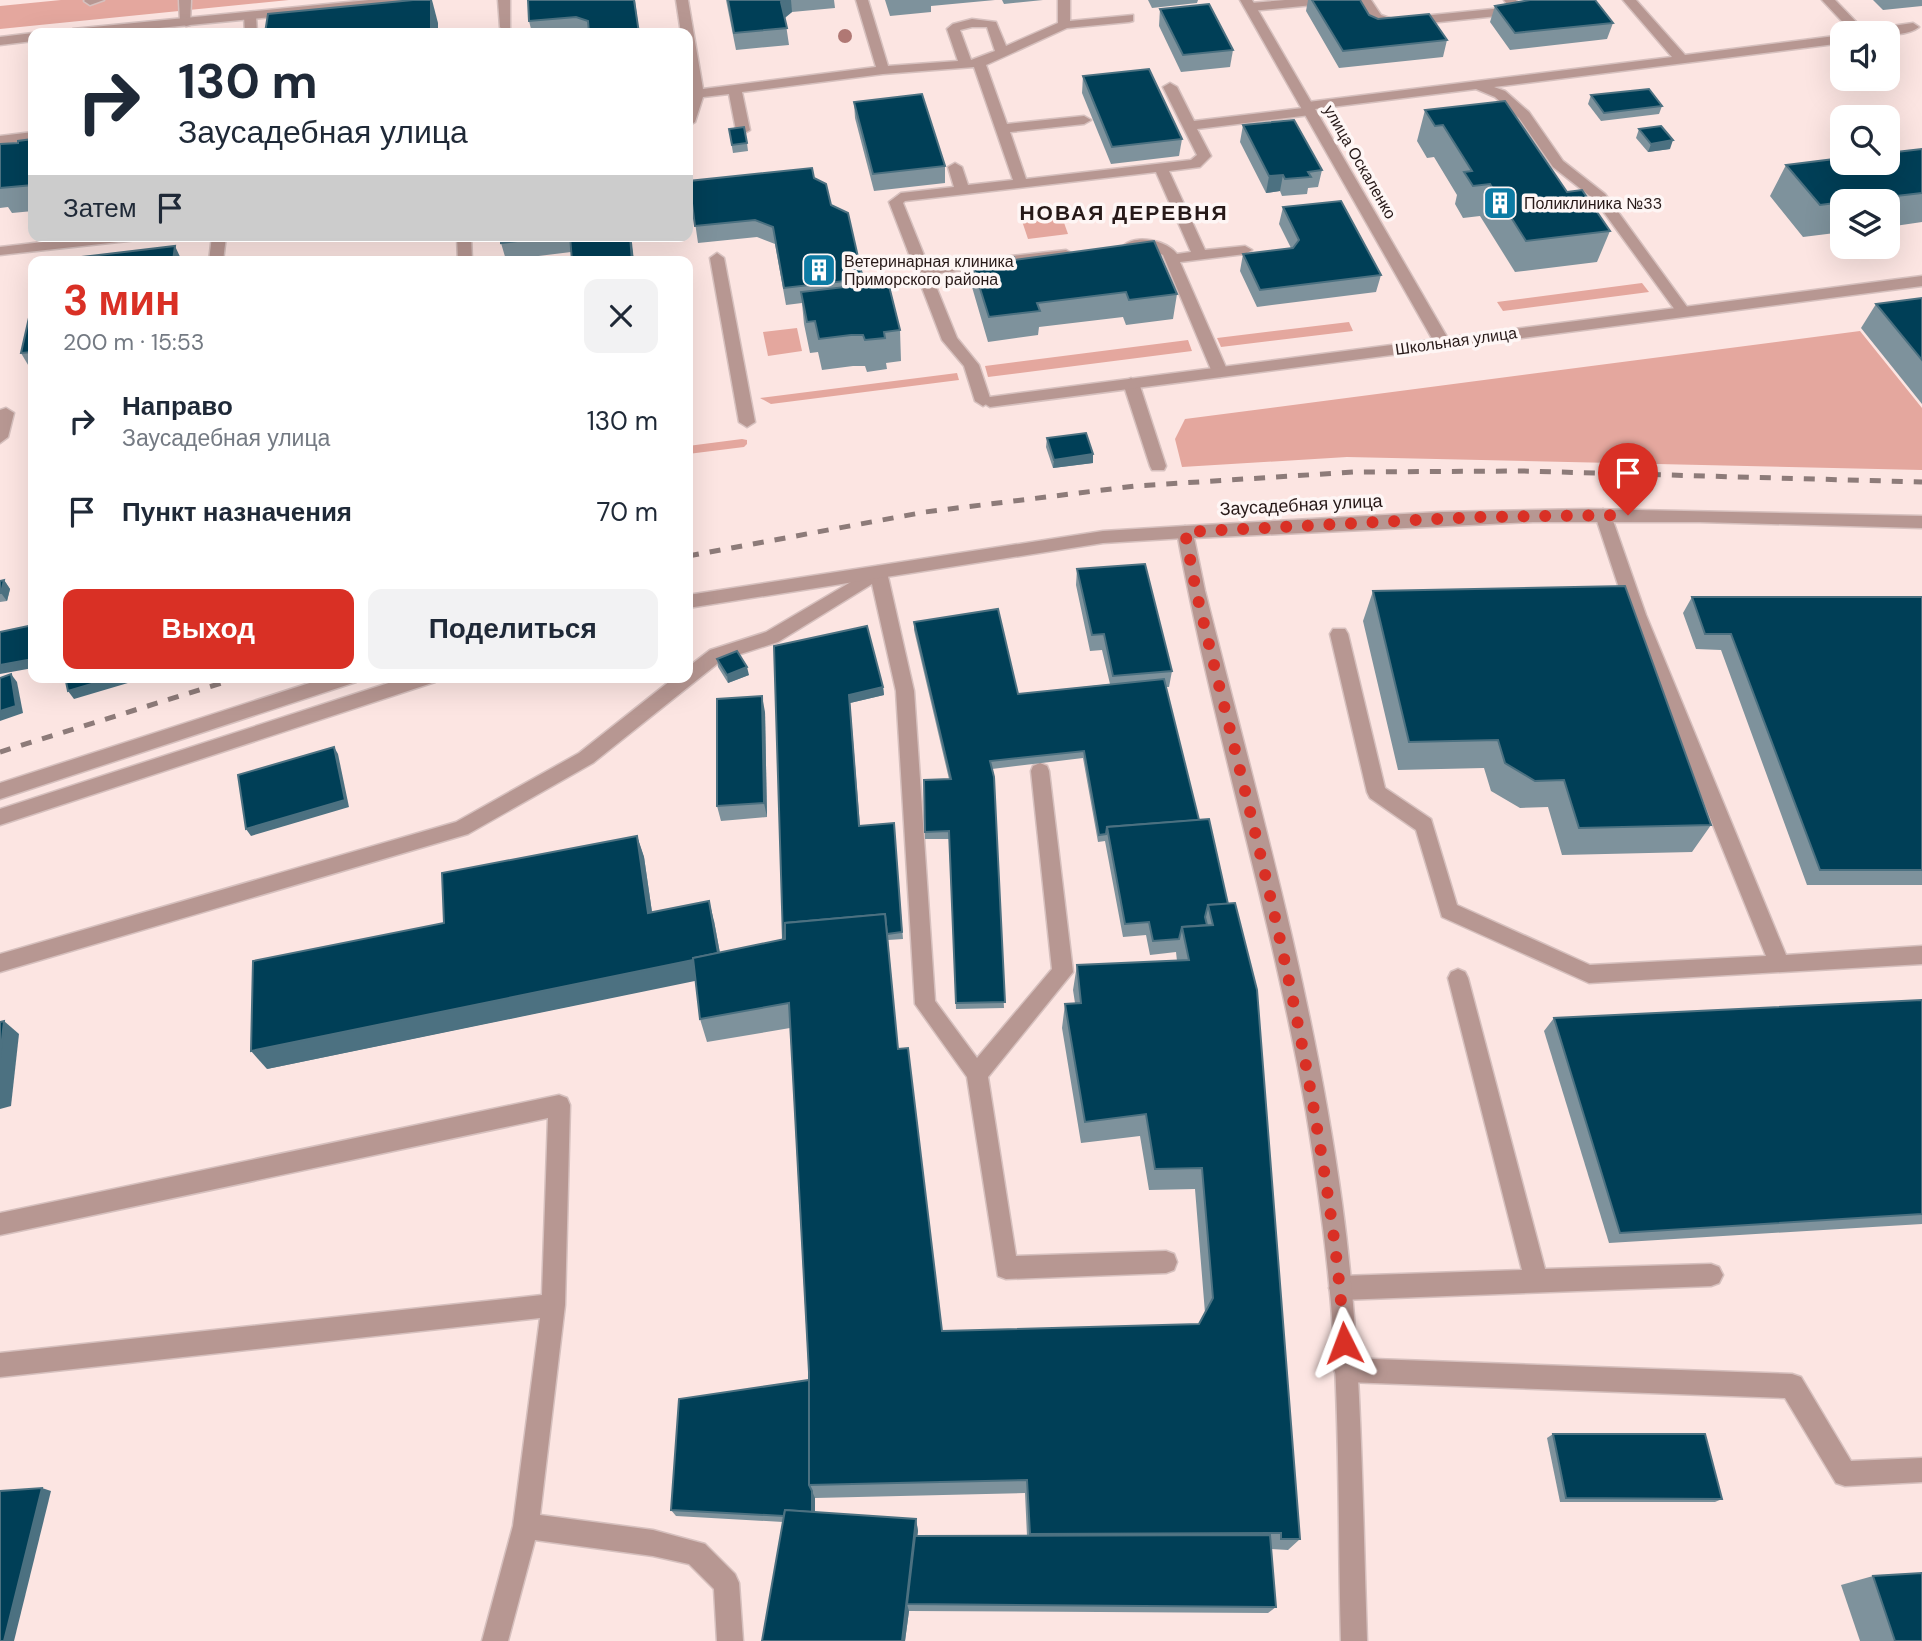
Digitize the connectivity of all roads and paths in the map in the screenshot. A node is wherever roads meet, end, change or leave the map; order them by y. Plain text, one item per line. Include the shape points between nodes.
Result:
1 (98, 0) edge
2 (185, 0) edge
3 (406, 0) edge
4 (504, 0) edge
5 (682, 0) edge
6 (862, 0) edge
7 (1064, 0) edge
8 (1323, 0) edge
9 (1365, 0) edge
10 (1510, 0) edge
11 (1629, 0) edge
12 (1828, 0) edge
13 (90, 1) edge
14 (358, 2) edge
15 (1248, 4) edge
16 (250, 16) junction
17 (1129, 18) dead end
18 (1848, 21) edge
19 (186, 22) junction
20 (1064, 25) junction
21 (506, 27) dead end
22 (124, 28) edge
23 (251, 28) edge
24 (687, 28) edge
25 (1919, 30) edge
26 (1900, 31) edge
27 (28, 38) edge
28 (0, 41) edge
29 (1830, 41) edge
30 (1002, 53) junction
31 (1682, 60) junction
32 (972, 64) junction
33 (883, 70) junction
34 (693, 78) edge
35 (1478, 85) junction
36 (1170, 87) dead end
37 (735, 89) junction
38 (697, 94) junction
39 (693, 106) edge
40 (1309, 109) junction
41 (1084, 120) dead end
42 (1189, 125) junction
43 (1002, 129) junction
44 (743, 130) edge
45 (28, 137) edge
46 (0, 140) edge
47 (955, 167) dead end
48 (1161, 168) junction
49 (1021, 184) junction
50 (962, 190) junction
51 (55, 242) edge
52 (1120, 247) edge
53 (1245, 250) dead end
54 (0, 251) edge
55 (1080, 252) edge
56 (1200, 255) junction
57 (717, 258) dead end
58 (1171, 259) junction
59 (923, 271) junction
60 (1922, 281) edge
61 (1683, 311) junction
62 (1442, 342) junction
63 (1220, 372) junction
64 (1131, 383) junction
65 (6, 413) dead end
66 (747, 422) dead end
67 (0, 437) edge
68 (1158, 466) dead end
69 (1603, 515) junction
70 (1922, 522) edge
71 (1185, 532) junction
72 (878, 572) junction
73 (693, 601) edge
74 (1339, 634) dead end
75 (693, 673) edge
76 (332, 683) edge
77 (411, 683) edge
78 (680, 683) edge
79 (1040, 771) dead end
80 (0, 791) edge
81 (0, 817) edge
82 (1922, 955) edge
83 (0, 962) edge
84 (1780, 964) junction
85 (1458, 978) dead end
86 (977, 1073) junction
87 (0, 1224) edge
88 (1166, 1262) dead end
89 (1711, 1275) dead end
90 (1537, 1282) junction
91 (1341, 1288) junction
92 (553, 1305) junction
93 (0, 1365) edge
94 (1346, 1370) junction
95 (1922, 1470) edge
96 (526, 1526) junction
97 (495, 1641) edge
98 (730, 1641) edge
99 (1354, 1641) edge

1 - 13 street
2 - 19 street
3 - 14 street
4 - 21 street
5 - 24 street
6 - 33 street
7 - 20 street
8 - 15 street
9 - 10 street via 1377,18 1391,23 1507,11 1513,4
11 - 31 street
12 - 18 street
14 - 16 street
15 - 40 street, улица Оскаленко
16 - 19 street
16 - 23 street
17 - 20 street
19 - 22 street
20 - 30 street
25 - 26 street
27 - 28 street
29 - 31 street
30 - 32 street
30 - 32 street via 992,25 959,25 953,29
31 - 35 street
32 - 33 street
32 - 43 street
33 - 37 street
34 - 38 street
35 - 40 street
35 - 61 street via 1500,94 1524,115 1558,164 1600,197
36 - 42 street
37 - 38 street
37 - 44 street
38 - 39 street
40 - 42 street
40 - 62 street, улица Оскаленко
41 - 43 street
42 - 48 street via 1204,156 1195,164
43 - 49 street
45 - 46 street
47 - 50 street
48 - 49 street
48 - 56 street
49 - 50 street
50 - 59 street via 901,197 895,202
51 - 54 lane
52 - 58 street via 1160,247
53 - 56 street
55 - 59 street
56 - 58 street
57 - 66 street
58 - 63 street
59 - 64 street, Школьная улица via 950,340 971,365 986,401
60 - 61 street, Школьная улица
61 - 62 street, Школьная улица
62 - 63 street, Школьная улица
63 - 64 street, Школьная улица
64 - 68 street
65 - 67 street
69 - 70 street, Заусадебная улица
69 - 71 street, Заусадебная улица
69 - 84 street via 1637,615
71 - 72 street, Заусадебная улица via 1102,537
71 - 91 street via 1295,1000
72 - 73 street, Заусадебная улица
72 - 75 street via 772,637 716,654
72 - 86 street via 905,691 925,1004
74 - 84 street via 1377,792 1424,825 1449,911 1589,974
76 - 80 street
77 - 81 street
78 - 83 street via 586,758 461,828
79 - 86 street via 1063,972
82 - 84 street
85 - 90 street
86 - 88 street via 1006,1268
87 - 92 street via 559,1105
89 - 90 street
90 - 91 street
91 - 94 street
92 - 93 street
92 - 96 street
94 - 95 street via 1791,1386 1844,1474
94 - 99 street
96 - 97 street
96 - 98 street via 696,1553 726,1583

